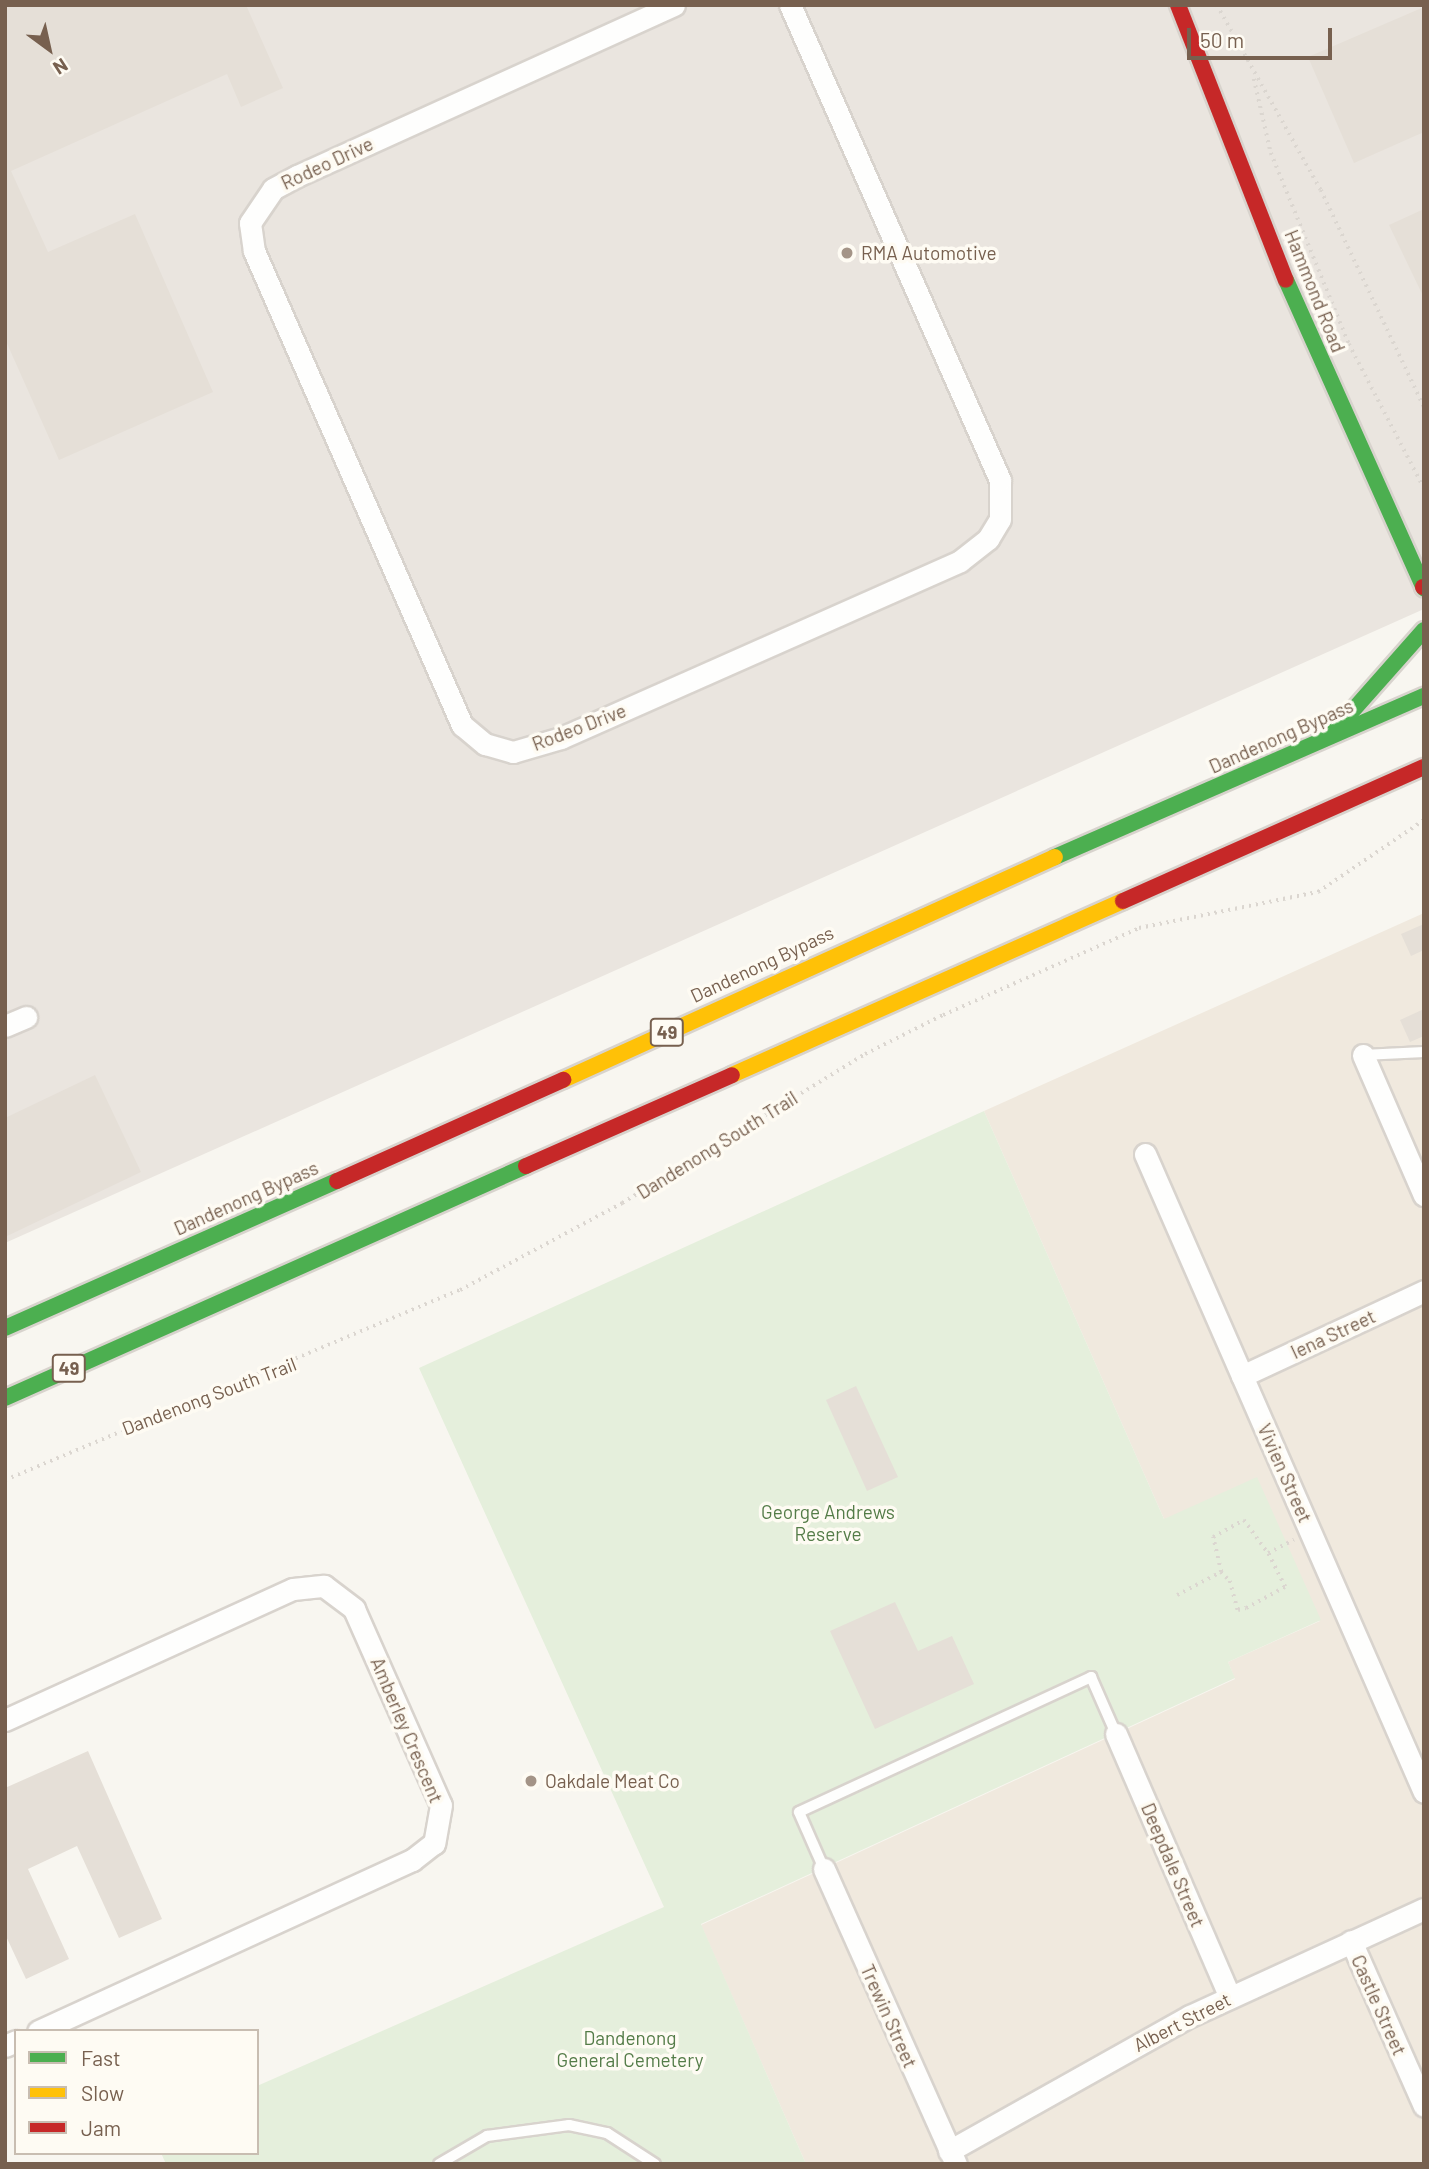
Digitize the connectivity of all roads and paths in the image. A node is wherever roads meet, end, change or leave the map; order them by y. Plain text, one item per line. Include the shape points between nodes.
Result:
1 (674, 5) edge
2 (790, 5) edge
3 (1178, 5) edge
4 (1217, 5) edge
5 (1253, 74) junction
6 (1424, 407) edge
7 (1424, 488) edge
8 (1424, 587) edge
9 (1424, 630) edge
10 (1424, 696) edge
11 (1330, 737) junction
12 (1422, 770) edge
13 (1424, 820) edge
14 (26, 1017) dead end
15 (5, 1026) edge
16 (1424, 1052) edge
17 (1363, 1055) joint
18 (1145, 1154) dead end
19 (1416, 1157) edge
20 (1424, 1195) edge
21 (1424, 1291) edge
22 (5, 1328) edge
23 (1242, 1376) junction
24 (5, 1398) edge
25 (5, 1480) edge
26 (1312, 1532) junction
27 (1268, 1553) junction
28 (1221, 1572) junction
29 (1177, 1595) dead end
30 (5, 1720) edge
31 (1116, 1734) joint
32 (1424, 1792) edge
33 (824, 1868) joint
34 (1424, 1909) edge
35 (1351, 1941) junction
36 (1230, 1997) junction
37 (42, 2029) edge
38 (1424, 2106) edge
39 (952, 2157) edge
40 (439, 2164) edge
41 (654, 2164) edge

1 - 2 street, Rodeo Drive via 297,176 273,189 250,223 254,251 462,725 485,744 513,752 561,738 960,561 988,539 999,519 1000,480
3 - 8 main road, Hammond Road via 1311,342
4 - 5 path
5 - 6 path via 1321,190
5 - 7 path via 1271,153 1349,344
9 - 11 main road
10 - 11 main road, Dandenong Bypass / 49
11 - 22 main road, Dandenong Bypass / 49 via 848,946 598,1065
12 - 24 main road, 49
13 - 25 path, Dandenong South Trail via 1318,892 1139,928 943,1015 865,1054 654,1185 460,1290
14 - 15 street
16 - 17 lane
17 - 19 street
18 - 23 street, Vivien Street
19 - 20 street
21 - 23 street, Iena Street
23 - 26 street, Vivien Street
26 - 27 path
26 - 32 street, Vivien Street
27 - 28 path via 1244,1520 1213,1537
27 - 28 path via 1285,1587 1246,1608 1238,1610 1230,1581
28 - 29 path
30 - 37 street, Amberley Crescent via 293,1589 324,1586 354,1609 441,1805 438,1835 412,1860
31 - 33 lane via 1091,1677 799,1811
31 - 36 street, Deepdale Street
33 - 39 street, Trewin Street
34 - 35 street, Albert Street
35 - 36 street, Albert Street
35 - 38 street, Castle Street
36 - 39 street, Albert Street
40 - 41 lane via 487,2136 569,2124 607,2133

